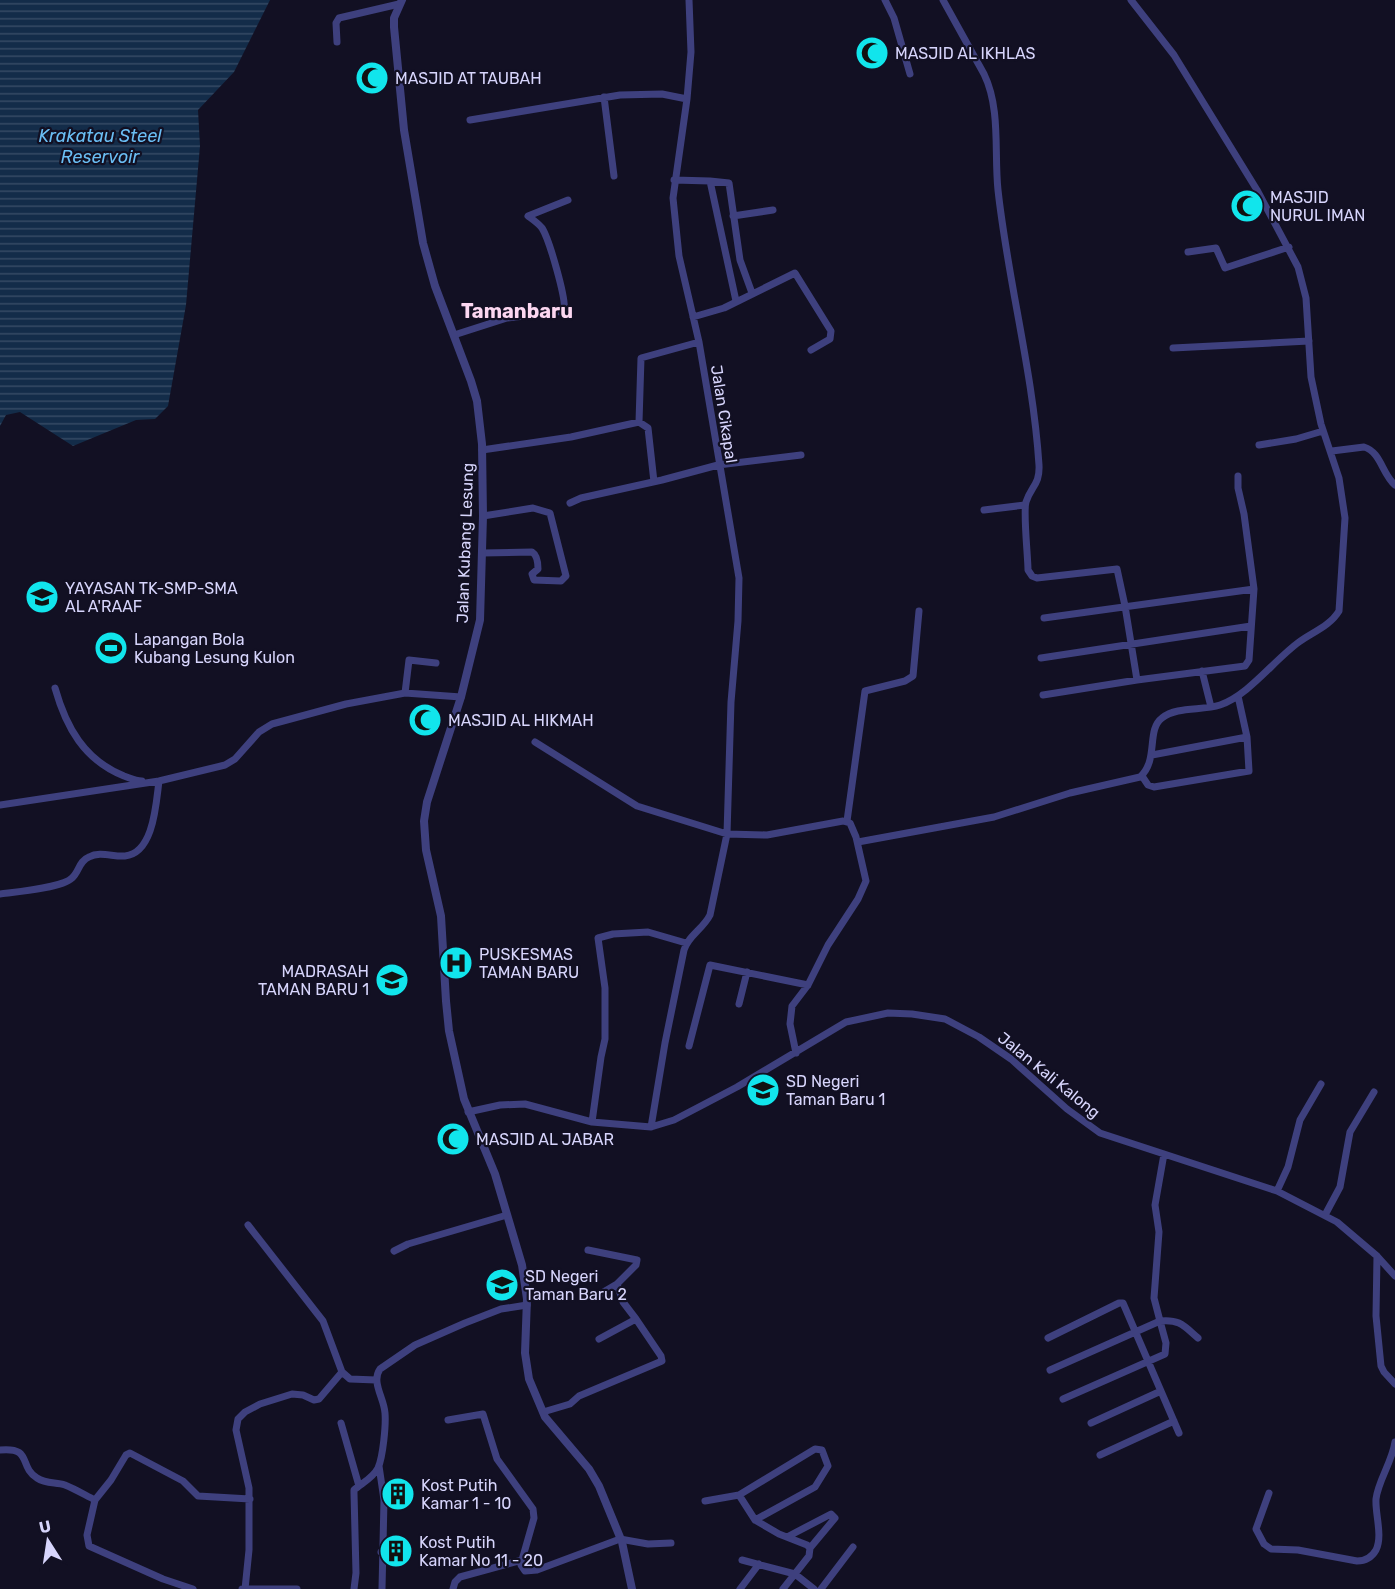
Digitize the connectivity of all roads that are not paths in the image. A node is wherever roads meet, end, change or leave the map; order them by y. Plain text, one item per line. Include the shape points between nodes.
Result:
1 (689, 0) edge
2 (885, 0) edge
3 (943, 0) edge
4 (1131, 0) edge
5 (400, 2) edge
6 (337, 42) dead end
7 (910, 74) dead end
8 (604, 97) junction
9 (687, 99) junction
10 (470, 120) dead end
11 (614, 176) dead end
12 (674, 180) junction
13 (710, 181) junction
14 (568, 200) dead end
15 (773, 210) dead end
16 (733, 216) junction
17 (1288, 247) junction
18 (1188, 252) dead end
19 (752, 294) junction
20 (736, 302) junction
21 (693, 317) junction
22 (454, 334) junction
23 (1309, 341) junction
24 (699, 342) junction
25 (1173, 348) dead end
26 (811, 350) dead end
27 (639, 422) junction
28 (1323, 431) junction
29 (1259, 445) dead end
30 (482, 450) junction
31 (1332, 451) junction
32 (801, 455) dead end
33 (718, 465) junction
34 (1238, 476) dead end
35 (654, 482) junction
36 (1395, 485) edge
37 (570, 503) dead end
38 (1025, 506) junction
39 (984, 510) dead end
40 (483, 516) junction
41 (482, 553) junction
42 (1254, 589) junction
43 (1125, 606) junction
44 (919, 611) dead end
45 (1044, 618) dead end
46 (1251, 626) junction
47 (1132, 643) junction
48 (1041, 658) dead end
49 (436, 663) dead end
50 (1202, 671) junction
51 (1137, 680) junction
52 (55, 688) dead end
53 (405, 693) junction
54 (1043, 695) dead end
55 (1238, 696) junction
56 (461, 697) junction
57 (1211, 707) junction
58 (1247, 737) junction
59 (535, 742) dead end
60 (1152, 755) junction
61 (1142, 776) junction
62 (159, 781) junction
63 (0, 805) edge
64 (847, 821) junction
65 (727, 834) junction
66 (858, 842) junction
67 (0, 894) edge
68 (686, 944) junction
69 (747, 972) junction
70 (808, 985) junction
71 (739, 1004) dead end
72 (689, 1046) dead end
73 (796, 1053) junction
74 (1321, 1084) dead end
75 (1374, 1092) dead end
76 (468, 1112) junction
77 (592, 1122) junction
78 (651, 1127) junction
79 (1164, 1154) junction
80 (1278, 1191) junction
81 (507, 1215) junction
82 (1325, 1215) junction
83 (248, 1225) dead end
84 (588, 1250) dead end
85 (394, 1251) dead end
86 (1377, 1256) junction
87 (1395, 1276) edge
88 (617, 1284) junction
89 (595, 1297) dead end
90 (527, 1305) junction
91 (636, 1319) junction
92 (1161, 1321) junction
93 (1136, 1331) junction
94 (1048, 1338) dead end
95 (1198, 1338) dead end
96 (599, 1339) dead end
97 (1149, 1362) junction
98 (1050, 1370) dead end
99 (342, 1372) junction
100 (376, 1380) junction
101 (1395, 1384) edge
102 (1161, 1391) junction
103 (1063, 1399) dead end
104 (543, 1412) junction
105 (448, 1419) dead end
106 (1174, 1420) junction
107 (341, 1423) dead end
108 (1090, 1424) dead end
109 (1179, 1433) dead end
110 (1395, 1442) edge
111 (0, 1450) edge
112 (1100, 1455) dead end
113 (379, 1466) junction
114 (359, 1486) junction
115 (1269, 1493) dead end
116 (739, 1495) junction
117 (250, 1499) junction
118 (95, 1500) junction
119 (705, 1501) dead end
120 (755, 1520) junction
121 (787, 1537) junction
122 (620, 1539) junction
123 (671, 1543) dead end
124 (853, 1547) dead end
125 (810, 1548) junction
126 (381, 1552) junction
127 (397, 1554) dead end
128 (522, 1560) junction
129 (742, 1560) dead end
130 (759, 1564) junction
131 (795, 1574) junction
132 (193, 1589) edge
133 (244, 1589) edge
134 (297, 1589) edge
135 (354, 1589) edge
136 (382, 1589) edge
137 (453, 1589) edge
138 (632, 1589) edge
139 (740, 1589) edge
140 (783, 1589) edge
141 (813, 1589) edge
142 (821, 1589) edge

1 - 9 street, Jalan Cikapal via 691,52
2 - 7 street
3 - 38 street via 987,80 993,101 998,190 1039,466 1038,482
4 - 17 street via 1174,56
5 - 6 street via 339,18
5 - 22 street, Jalan Kubang Lesung via 394,27 416,208 430,269
8 - 9 street via 662,94
8 - 10 street
8 - 11 street
9 - 12 street, Jalan Cikapal
12 - 13 street
12 - 21 street, Jalan Cikapal via 679,255
13 - 16 street via 729,183
13 - 20 street
14 - 22 street via 528,216 540,226 549,242 564,311 507,318
15 - 16 street
16 - 19 street via 740,263
17 - 18 street via 1225,268 1216,248
17 - 23 street via 1303,282
19 - 20 street
19 - 26 street via 797,274 831,331 830,339
20 - 21 street
21 - 24 street, Jalan Cikapal
22 - 30 street, Jalan Kubang Lesung via 477,401
23 - 25 street
23 - 28 street via 1311,376
24 - 27 street via 641,358
24 - 33 street, Jalan Cikapal
27 - 30 street via 572,437
27 - 35 street via 648,428
28 - 29 street
28 - 31 street
30 - 40 street, Jalan Kubang Lesung
31 - 36 street via 1369,448
31 - 55 street via 1345,518 1339,611 1333,620 1298,643
32 - 33 street
33 - 35 street
33 - 65 street, Jalan Cikapal via 739,578
34 - 42 street
35 - 37 street
38 - 39 street
38 - 43 street via 1028,570 1032,576 1118,569
40 - 41 street, Jalan Kubang Lesung
40 - 41 street via 533,508 550,513 566,576 561,581 534,580 532,574 538,565 532,552
41 - 56 street, Jalan Kubang Lesung via 480,620
42 - 43 street
42 - 46 street
43 - 45 street
43 - 47 street
44 - 64 street via 913,675 905,681 864,691
46 - 47 street
46 - 50 street via 1248,664
47 - 48 street
47 - 51 street
49 - 53 street via 410,660
50 - 51 street
50 - 57 street
51 - 54 street
52 - 62 street via 73,732 96,761 138,781
53 - 56 street
53 - 62 street via 272,724 230,763
55 - 57 street
55 - 58 street
56 - 76 street, Jalan Kubang Lesung via 424,821 444,936 447,1015
57 - 60 street via 1162,717 1154,732
58 - 60 street
58 - 61 street via 1248,772 1154,787
59 - 65 street via 637,806
60 - 61 street
61 - 66 street via 994,816
62 - 63 street
62 - 67 street via 147,841 135,853 94,855 85,858 75,876 65,882
64 - 65 street via 767,835
64 - 66 street
65 - 68 street, Jalan Cikapal via 710,915 704,927
66 - 70 street via 866,881
68 - 77 street via 648,932 598,938 605,988 605,1039
68 - 78 street
69 - 70 street
69 - 71 street
69 - 72 street via 709,965
70 - 73 street via 789,1014
73 - 78 street, Jalan Kali Kalong via 674,1120
73 - 79 street, Jalan Kali Kalong via 846,1022 888,1013 945,1019 1011,1059 1100,1133
74 - 80 street via 1300,1120
75 - 82 street via 1350,1132 1340,1187
76 - 77 street, Jalan Kali Kalong via 500,1104 525,1104
76 - 81 street, Jalan Kubang Lesung via 495,1174
77 - 78 street, Jalan Kali Kalong
79 - 80 street, Jalan Kali Kalong
79 - 92 street via 1155,1205 1159,1232 1154,1298
80 - 82 street, Jalan Kali Kalong
81 - 85 street
81 - 90 street, Jalan Kubang Lesung via 522,1265
82 - 86 street, Jalan Kali Kalong
83 - 99 street via 323,1321
84 - 88 street via 637,1260
86 - 87 street, Jalan Kali Kalong
86 - 101 street via 1376,1316 1381,1366
88 - 89 street
88 - 91 street via 623,1302
90 - 100 street via 492,1312 432,1337 380,1369
90 - 104 street, Jalan Kubang Lesung via 525,1353 529,1379
91 - 96 street
91 - 104 street via 661,1356 661,1362 579,1396 570,1404
92 - 93 street
92 - 95 street via 1180,1322
92 - 97 street via 1167,1350
93 - 94 street via 1126,1306 1119,1303
93 - 97 street
93 - 98 street
97 - 102 street
97 - 103 street
99 - 100 street via 350,1379
99 - 117 street via 319,1399 292,1394 260,1404 238,1419 236,1430
100 - 113 street via 386,1412
102 - 106 street
102 - 108 street
104 - 122 street, Jalan Kubang Lesung via 594,1477
105 - 128 street via 483,1414 497,1459 533,1509
106 - 109 street
106 - 112 street
107 - 114 street
110 - 115 street via 1376,1497 1378,1544 1365,1561 1271,1549 1256,1529
111 - 118 street via 24,1455 35,1477
113 - 114 street
113 - 126 street via 384,1500
114 - 135 street via 354,1493
116 - 119 street
116 - 120 street
116 - 120 street via 815,1449 822,1450 828,1466 818,1485
117 - 118 street via 198,1496 183,1481 130,1453
117 - 133 street
118 - 132 street via 87,1536 89,1546
120 - 121 street
121 - 125 street
121 - 125 street via 831,1514 836,1518
122 - 123 street
122 - 128 street via 530,1572 522,1569
122 - 138 street, Jalan Kubang Lesung
124 - 142 street
125 - 131 street via 809,1556
126 - 127 street
126 - 136 street
128 - 137 street via 460,1576
129 - 130 street
130 - 131 street
130 - 139 street
131 - 140 street
131 - 141 street
133 - 134 street

